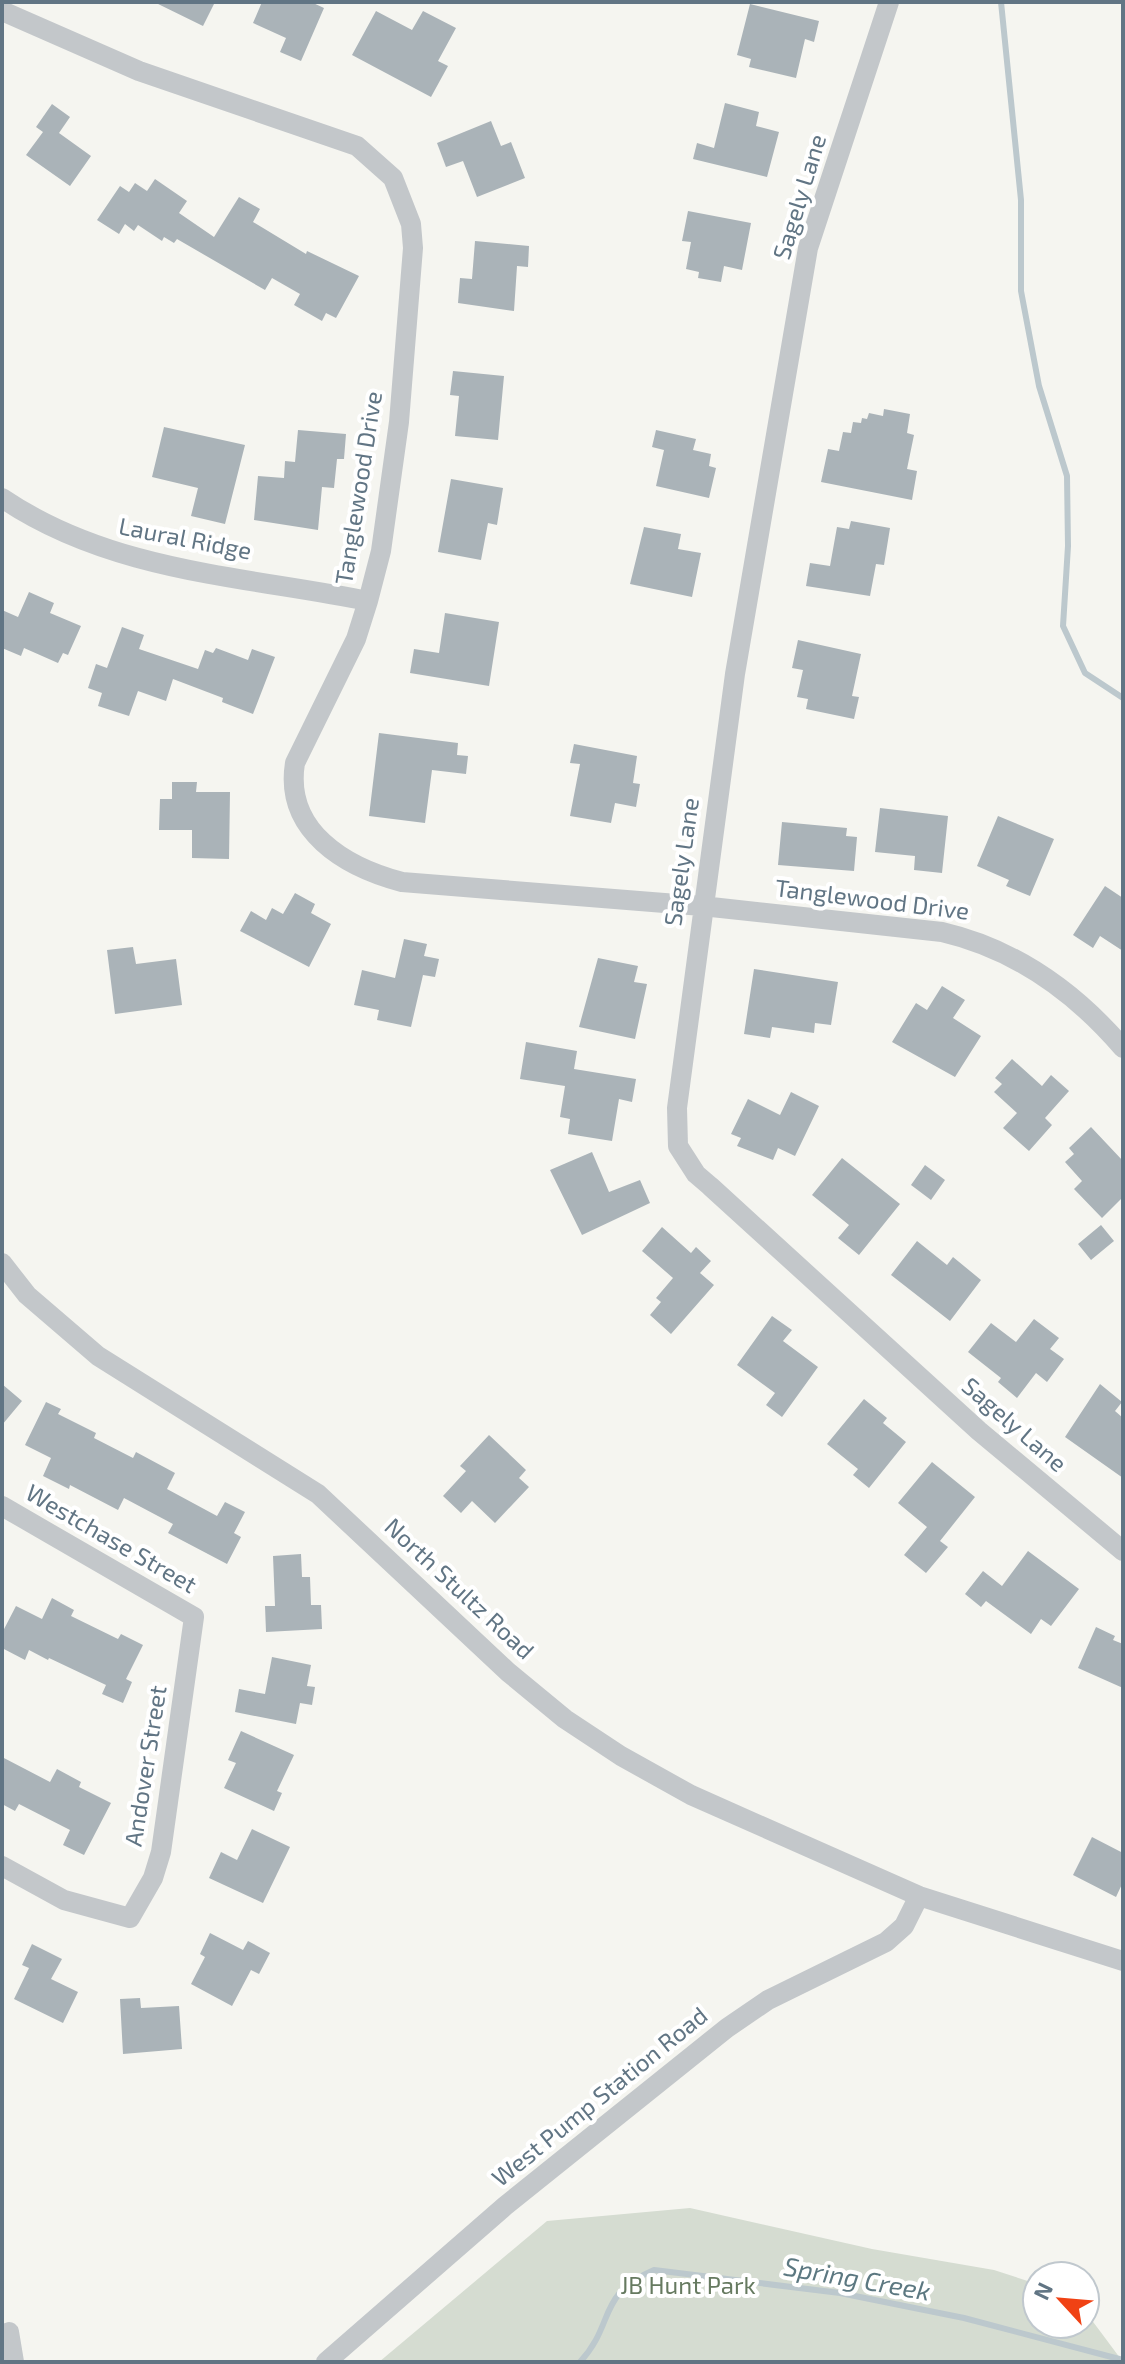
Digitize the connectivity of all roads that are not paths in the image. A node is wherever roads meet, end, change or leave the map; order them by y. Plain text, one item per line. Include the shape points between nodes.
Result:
1 (889, 2) edge
2 (2, 11) edge
3 (2, 498) edge
4 (368, 601) junction
5 (702, 906) junction
6 (1123, 1048) edge
7 (2, 1263) edge
8 (2, 1506) edge
9 (1123, 1551) edge
10 (194, 1617) joint
11 (2, 1866) edge
12 (919, 1896) junction
13 (1123, 1961) edge
14 (9, 2332) dead end
15 (14, 2362) edge
16 (326, 2362) edge

1 - 5 street, Sagely Lane via 808,248 735,674
2 - 4 street, Tanglewood Drive via 139,71 357,146 393,178 408,208 413,248 399,422 381,551
3 - 4 street, Laural Ridge via 61,533 121,556
4 - 5 street, Tanglewood Drive via 356,639 295,763 296,801 321,842 359,867 402,882
5 - 6 street, Tanglewood Drive via 976,940 1066,990
5 - 9 street, Sagely Lane via 677,1108 678,1146 687,1161 979,1431
7 - 12 street, North Stultz Road via 27,1295 98,1356 318,1494 565,1719 691,1795
8 - 10 street, Westchase Street
10 - 11 street, Andover Street via 161,1852 130,1918 64,1900
12 - 13 street, North Stultz Road
12 - 16 street, West Pump Station Road via 904,1926 886,1942 768,2000 727,2028 505,2206
14 - 15 street

